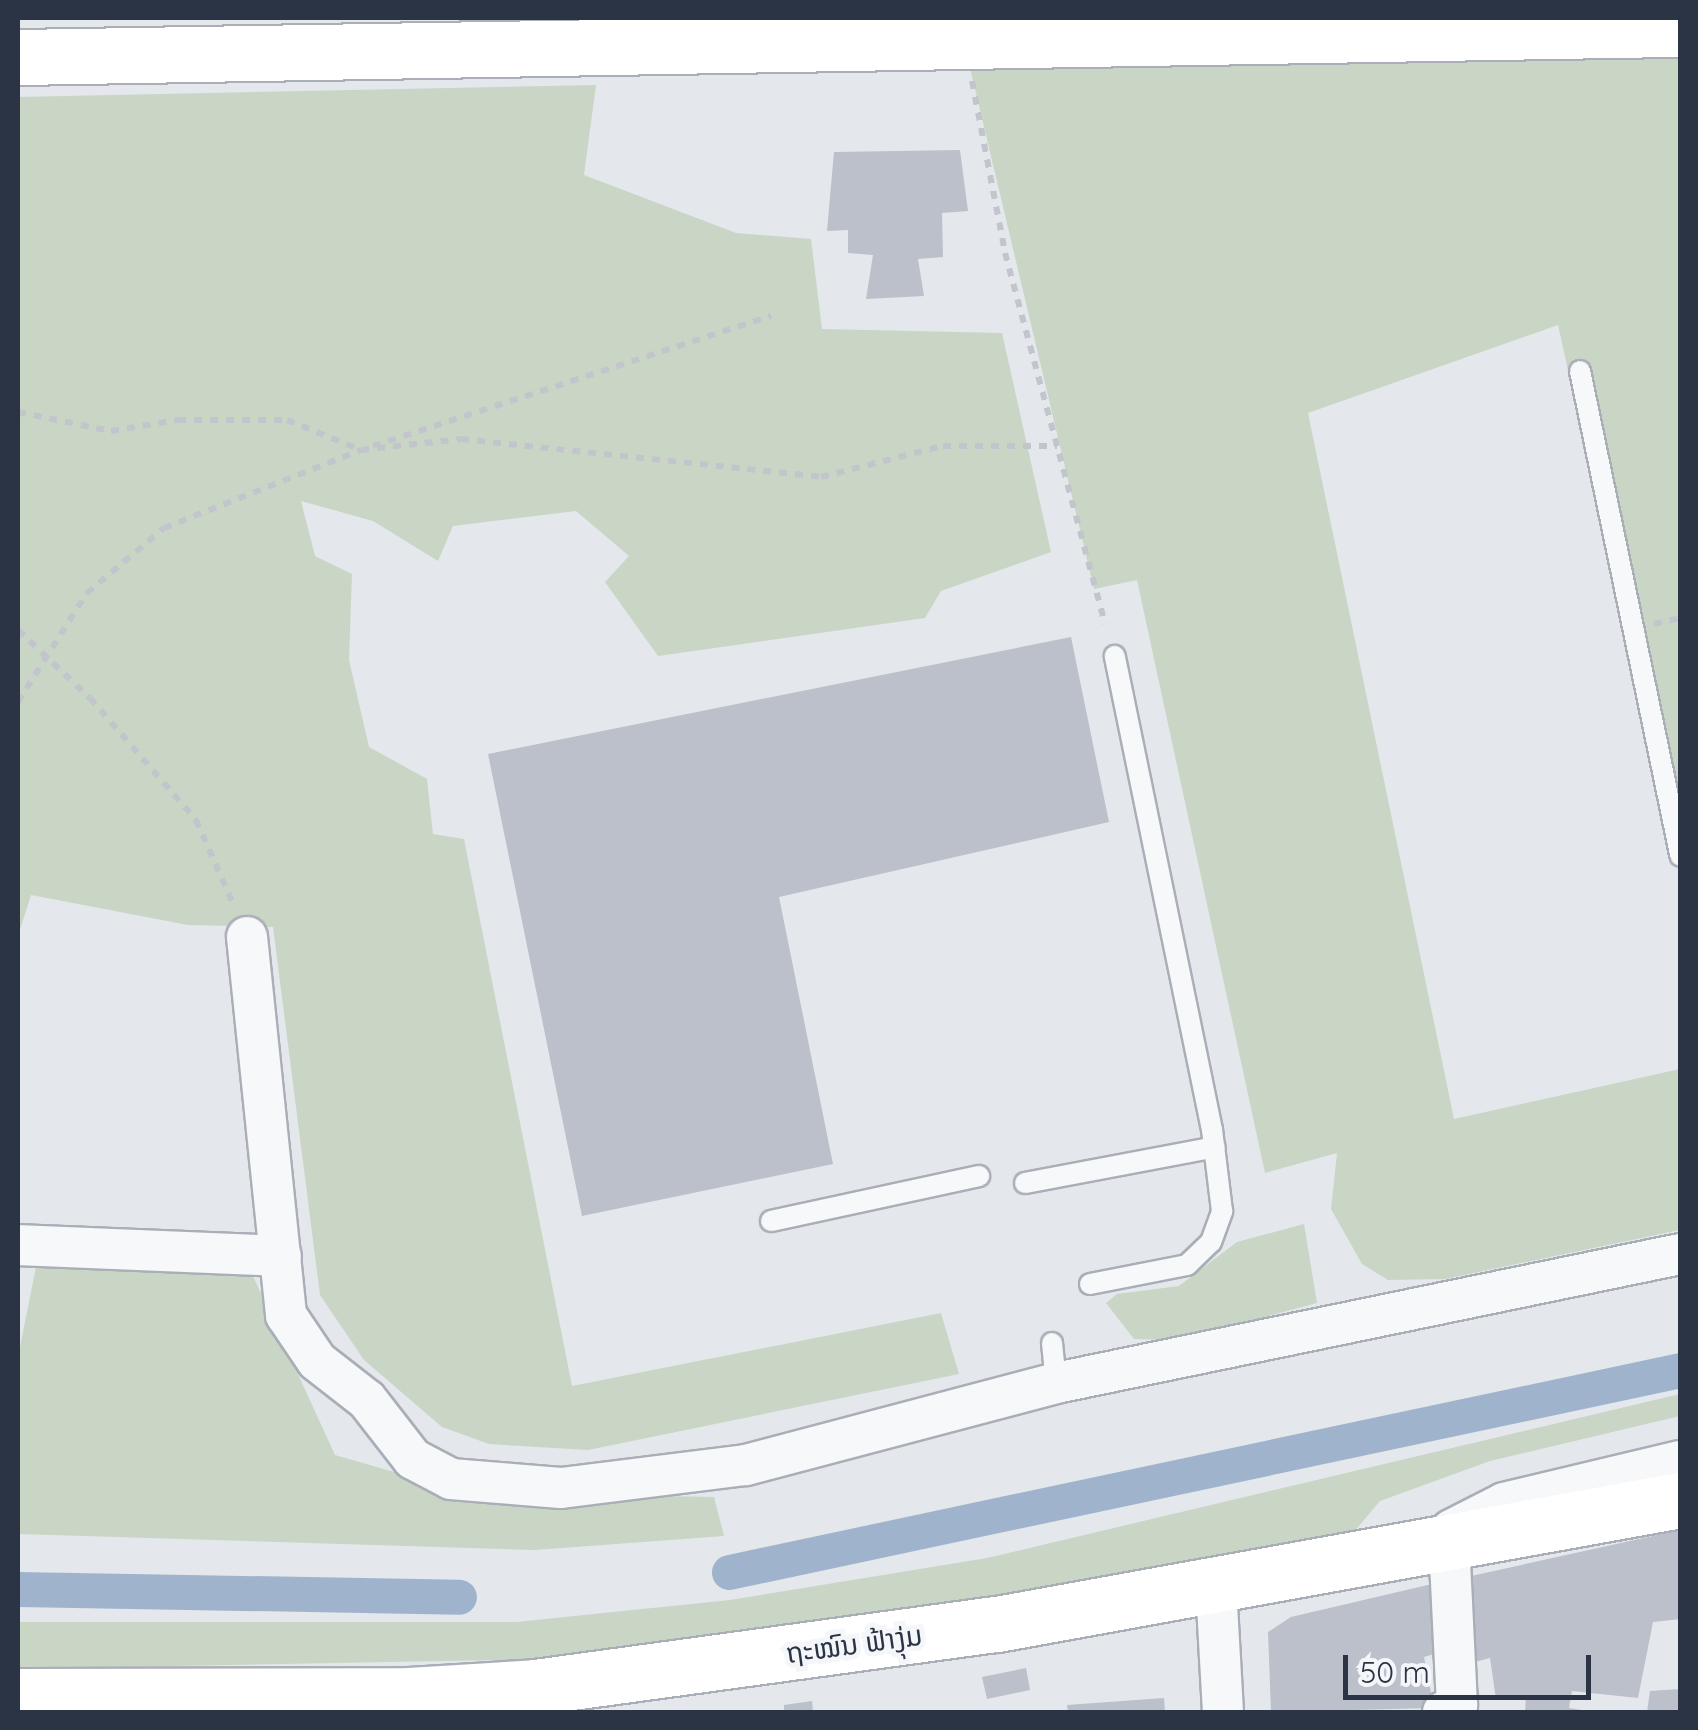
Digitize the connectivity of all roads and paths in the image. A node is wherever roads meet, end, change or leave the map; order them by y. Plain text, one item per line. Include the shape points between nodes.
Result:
1 (1680, 28) edge
2 (965, 41) junction
3 (18, 57) edge
4 (771, 316) dead end
5 (1580, 371) dead end
6 (18, 412) edge
7 (1057, 446) junction
8 (361, 450) junction
9 (1105, 624) dead end
10 (18, 630) edge
11 (45, 656) junction
12 (1115, 656) dead end
13 (18, 702) edge
14 (1680, 856) edge
15 (247, 936) joint
16 (1214, 1146) junction
17 (979, 1176) dead end
18 (1025, 1183) dead end
19 (771, 1221) dead end
20 (18, 1245) edge
21 (1680, 1254) edge
22 (281, 1256) junction
23 (1090, 1284) dead end
24 (1052, 1342) dead end
25 (1056, 1382) junction
26 (1680, 1461) edge
27 (1680, 1500) edge
28 (1428, 1547) junction
29 (1216, 1587) junction
30 (18, 1696) edge
31 (537, 1700) edge
32 (1224, 1712) edge
33 (1443, 1712) edge

1 - 2 street
2 - 3 street
2 - 7 path via 1005,253
4 - 8 path
5 - 14 lane
6 - 8 path via 111,431 178,420 288,420
7 - 8 path via 943,446 820,477 461,439
7 - 9 path
8 - 11 path via 164,528 88,593
10 - 11 path
11 - 13 path
11 - 15 path via 196,820
12 - 16 lane
15 - 22 street
16 - 18 lane
16 - 23 lane via 1222,1211 1211,1242 1187,1265
17 - 19 lane
20 - 22 street
21 - 25 street
22 - 25 street via 286,1315 317,1361 367,1400 413,1459 450,1479 561,1488 746,1465
24 - 25 lane
26 - 28 street via 1504,1503
27 - 28 street, ຖະໝົນ ຟ້າງຸ່ມ
28 - 29 street, ຖະໝົນ ຟ້າງຸ່ມ
28 - 33 street via 1458,1705
29 - 31 street, ຖະໝົນ ຟ້າງຸ່ມ
29 - 32 street
30 - 31 street, ຖະໝົນ ຟ້າງຸ່ມ

